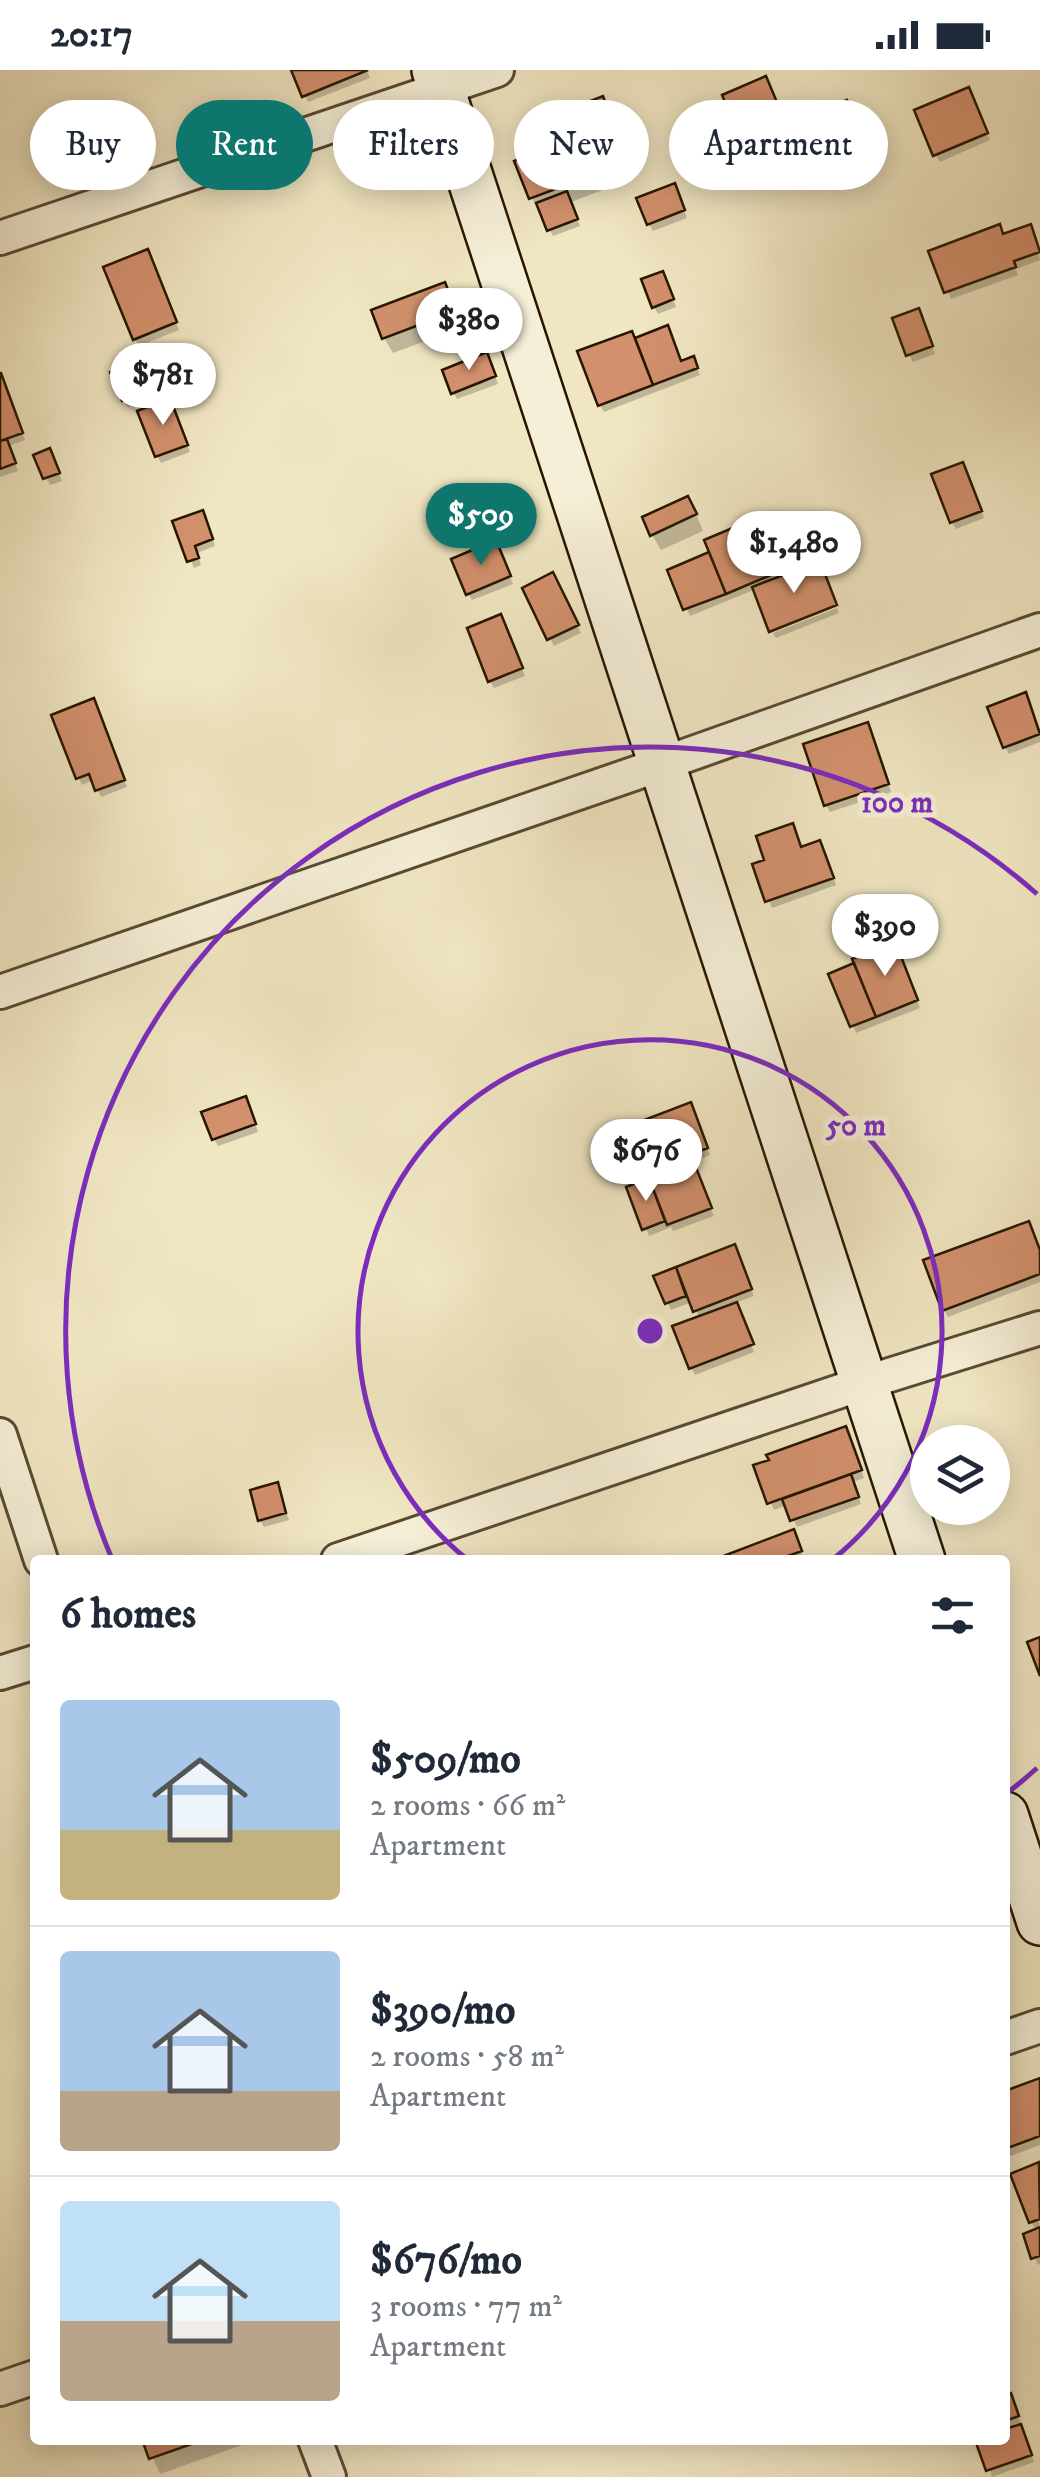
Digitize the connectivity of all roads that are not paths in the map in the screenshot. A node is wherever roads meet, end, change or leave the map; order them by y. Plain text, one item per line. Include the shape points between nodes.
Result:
1 (497, 70) edge
2 (438, 79) edge
3 (0, 238) edge
4 (1040, 630) edge
5 (662, 764) junction
6 (0, 992) edge
7 (1040, 1328) edge
8 (864, 1383) junction
9 (0, 1435) edge
10 (39, 1555) edge
11 (353, 1555) edge
12 (920, 1555) edge
13 (30, 1664) edge
14 (0, 1674) edge
15 (1010, 1830) edge
16 (1040, 1922) edge
17 (1040, 2026) edge
18 (1010, 2036) edge
19 (30, 2379) edge
20 (0, 2389) edge
21 (318, 2445) edge
22 (328, 2477) edge

1 - 2 street
2 - 3 street
2 - 5 street
4 - 5 street
5 - 6 street
5 - 8 street
7 - 8 street
8 - 11 street
8 - 12 street
9 - 10 street
13 - 14 street
15 - 16 street
17 - 18 street
19 - 20 street
21 - 22 street

